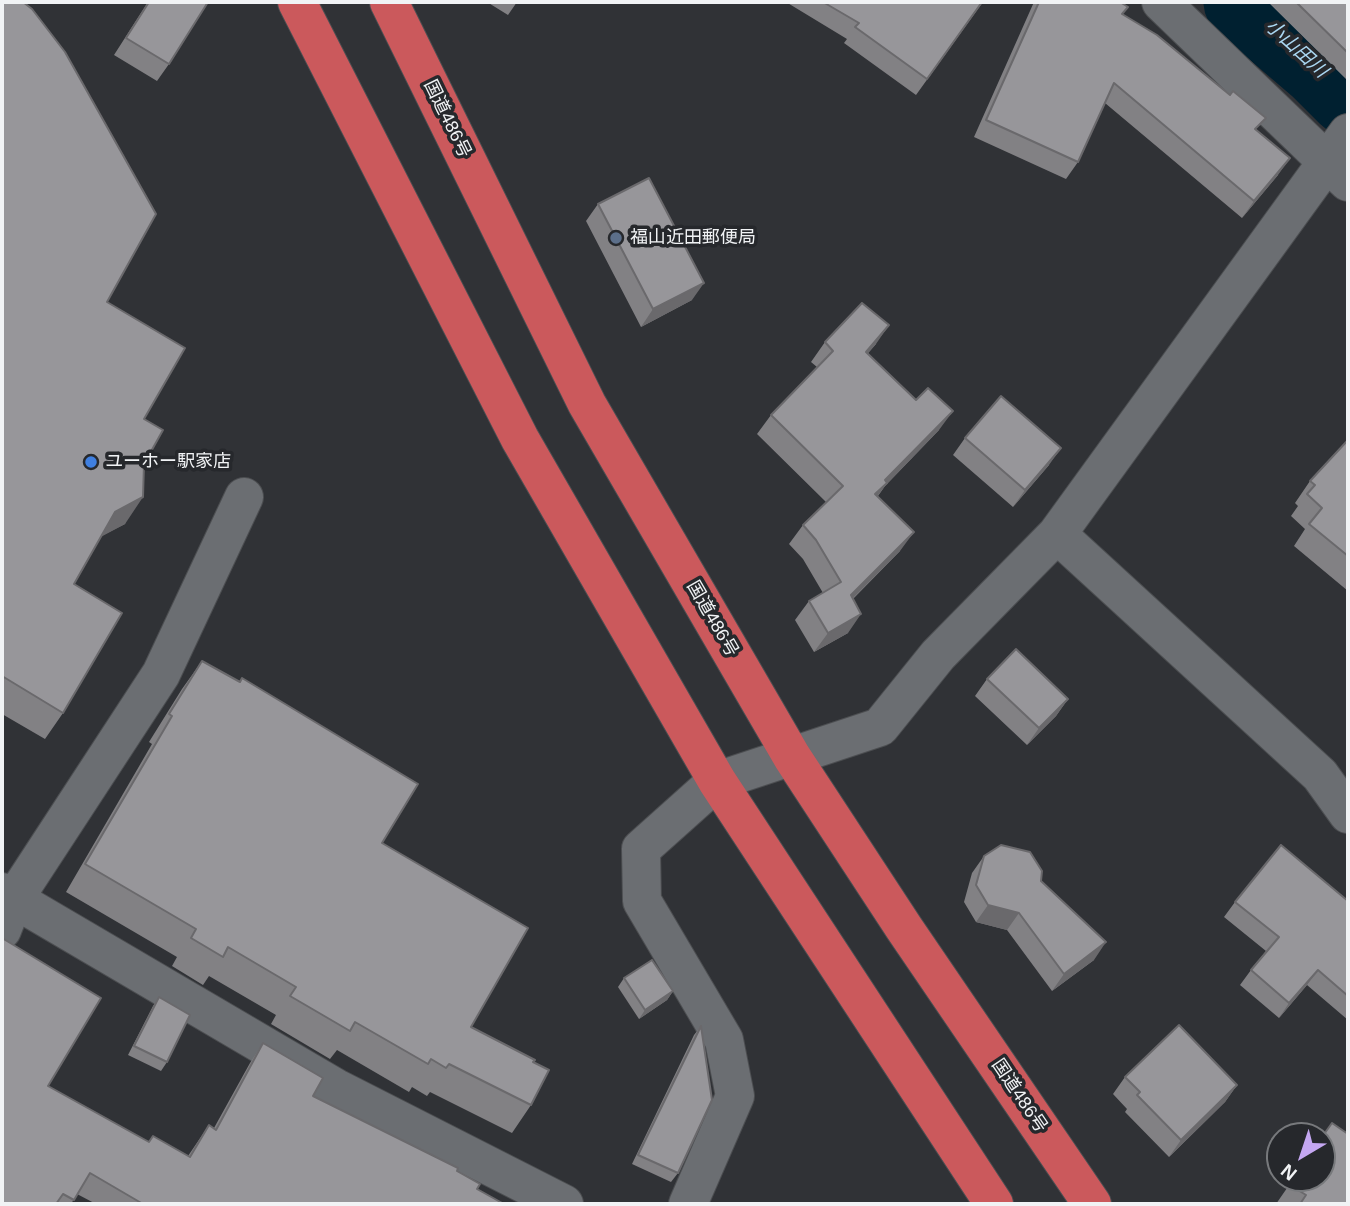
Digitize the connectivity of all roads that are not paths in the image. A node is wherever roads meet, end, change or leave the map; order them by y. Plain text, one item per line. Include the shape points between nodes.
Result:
1 (297, 2) edge
2 (389, 2) edge
3 (1163, 2) edge
4 (1341, 155) edge
5 (244, 497) dead end
6 (1057, 534) junction
7 (792, 757) junction
8 (717, 781) junction
9 (1346, 807) edge
10 (6, 907) edge
11 (564, 1204) edge
12 (688, 1204) edge
13 (994, 1204) edge
14 (1092, 1204) edge

1 - 8 highway via 520,439
2 - 7 highway, 国道486号 via 587,404
3 - 4 street
4 - 6 street
5 - 10 street via 161,674
6 - 7 street via 938,656 880,727
6 - 9 street via 1320,775
7 - 8 street
7 - 14 highway, 国道486号
8 - 12 street via 641,849 642,901 724,1040 735,1096
8 - 13 highway
10 - 11 street via 336,1088

